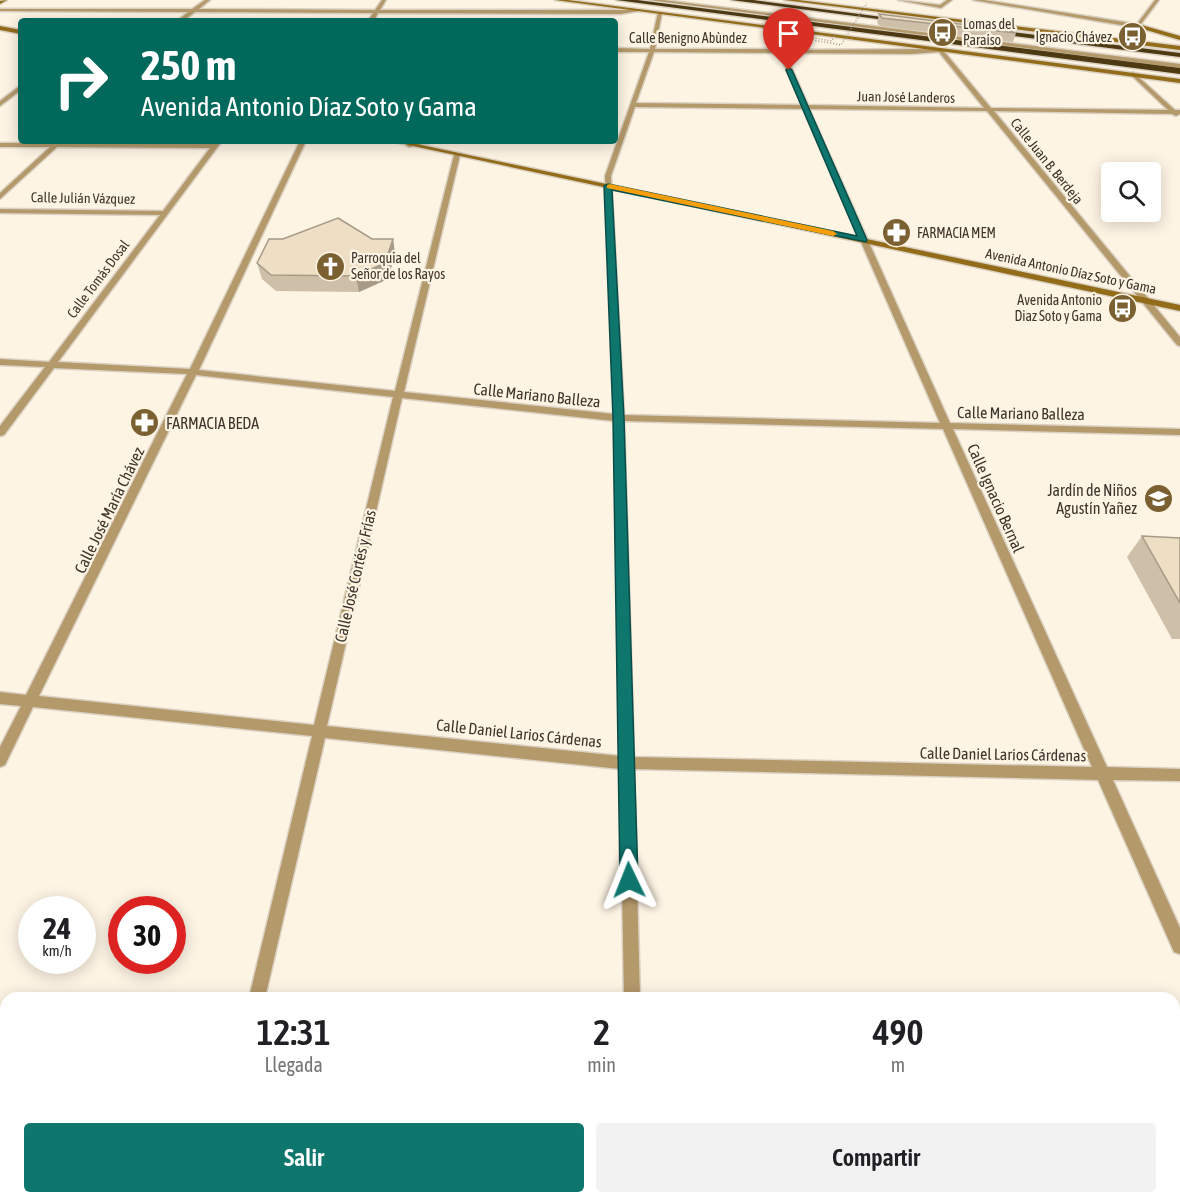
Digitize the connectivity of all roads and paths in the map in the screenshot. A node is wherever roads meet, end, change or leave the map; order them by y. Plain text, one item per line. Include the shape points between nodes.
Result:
1 (6, 0) edge
2 (208, 0) edge
3 (384, 0) edge
4 (557, 0) edge
5 (620, 0) edge
6 (651, 0) edge
7 (693, 0) edge
8 (735, 0) edge
9 (786, 0) edge
10 (900, 0) edge
11 (950, 0) edge
12 (975, 0) edge
13 (1023, 0) edge
14 (1157, 0) edge
15 (0, 3) edge
16 (867, 3) dead end
17 (1019, 7) junction
18 (0, 10) edge
19 (642, 10) junction
20 (194, 11) junction
21 (376, 12) junction
22 (660, 13) junction
23 (184, 18) edge
24 (373, 18) edge
25 (1138, 26) junction
26 (0, 28) edge
27 (773, 28) junction
28 (18, 31) edge
29 (834, 36) junction
30 (1180, 38) edge
31 (1180, 48) edge
32 (618, 50) edge
33 (652, 50) junction
34 (940, 50) junction
35 (781, 51) junction
36 (1180, 54) edge
37 (1180, 59) edge
38 (1180, 66) edge
39 (1180, 71) edge
40 (1133, 74) junction
41 (1180, 81) edge
42 (18, 91) edge
43 (0, 92) edge
44 (18, 92) edge
45 (0, 104) edge
46 (633, 105) junction
47 (806, 107) junction
48 (989, 110) junction
49 (1176, 112) edge
50 (1180, 118) edge
51 (29, 144) edge
52 (57, 144) edge
53 (217, 144) edge
54 (302, 144) edge
55 (405, 144) edge
56 (416, 144) edge
57 (0, 145) edge
58 (409, 145) junction
59 (457, 155) junction
60 (608, 186) junction
61 (0, 197) edge
62 (0, 211) edge
63 (165, 213) junction
64 (863, 240) junction
65 (1146, 301) junction
66 (1180, 308) edge
67 (1180, 343) edge
68 (0, 362) edge
69 (51, 364) junction
70 (193, 372) junction
71 (398, 396) junction
72 (619, 418) junction
73 (948, 426) junction
74 (1180, 432) edge
75 (0, 433) edge
76 (0, 698) edge
77 (31, 700) junction
78 (319, 730) junction
79 (0, 760) edge
80 (626, 763) junction
81 (1103, 774) junction
82 (1180, 775) edge
83 (1180, 946) edge
84 (258, 992) edge
85 (632, 992) edge

1 - 15 street
2 - 20 street
3 - 21 street
4 - 19 street
5 - 39 highway
6 - 38 street
7 - 37 street
8 - 36 highway
9 - 31 street
10 - 11 street via 941,7
12 - 17 street
13 - 17 street
14 - 25 street
16 - 29 path, bridge via 841,45 790,36 832,41
17 - 25 street
18 - 20 street
19 - 21 street
19 - 22 street
20 - 21 street
20 - 23 street
21 - 24 street
22 - 27 street
22 - 33 street
25 - 30 street
26 - 28 street
27 - 29 street
27 - 35 street, Calle Ignacio Bernal
29 - 34 street
32 - 33 street, Calle Benigno Abùndez
33 - 35 street, Calle Benigno Abùndez
33 - 46 street
34 - 35 street, Calle Benigno Abùndez
34 - 40 street
34 - 48 street, Calle Juan B. Berdeja
35 - 47 street, Calle Ignacio Bernal
40 - 41 street
40 - 49 street
42 - 43 street
44 - 45 street
46 - 47 street, Juan José Landeros
46 - 60 street
47 - 48 street, Juan José Landeros
47 - 64 street, Calle Ignacio Bernal
48 - 49 street, Juan José Landeros
48 - 65 street, Calle Juan B. Berdeja
49 - 50 street
51 - 57 street
52 - 61 street
53 - 63 street, Calle Tomás Dosal
54 - 70 street, Calle José María Chávez
55 - 58 street, Avenida Antonio Díaz Soto y Gama
56 - 58 street
58 - 59 street, Avenida Antonio Díaz Soto y Gama
59 - 60 street, Avenida Antonio Díaz Soto y Gama
59 - 71 street, Calle José Cortés y Frías
60 - 64 street, Avenida Antonio Díaz Soto y Gama
60 - 72 street
62 - 63 street, Calle Julián Vázquez
63 - 69 street, Calle Tomás Dosal
64 - 65 street, Avenida Antonio Díaz Soto y Gama
64 - 73 street, Calle Ignacio Bernal
65 - 66 street, Avenida Antonio Díaz Soto y Gama
65 - 67 street, Calle Juan B. Berdeja
68 - 69 street, Calle Mariano Balleza
69 - 70 street, Calle Mariano Balleza
69 - 75 street, Calle Tomás Dosal
70 - 71 street, Calle Mariano Balleza
70 - 77 street, Calle José María Chávez
71 - 72 street, Calle Mariano Balleza
71 - 78 street, Calle José Cortés y Frías
72 - 73 street, Calle Mariano Balleza
72 - 80 street
73 - 74 street, Calle Mariano Balleza
73 - 81 street, Calle Ignacio Bernal
76 - 77 street, Calle Daniel Larios Cárdenas
77 - 78 street, Calle Daniel Larios Cárdenas
77 - 79 street, Calle José María Chávez
78 - 80 street, Calle Daniel Larios Cárdenas
78 - 84 street, Calle José Cortés y Frías
80 - 81 street, Calle Daniel Larios Cárdenas
80 - 85 street
81 - 82 street, Calle Daniel Larios Cárdenas
81 - 83 street, Calle Ignacio Bernal

